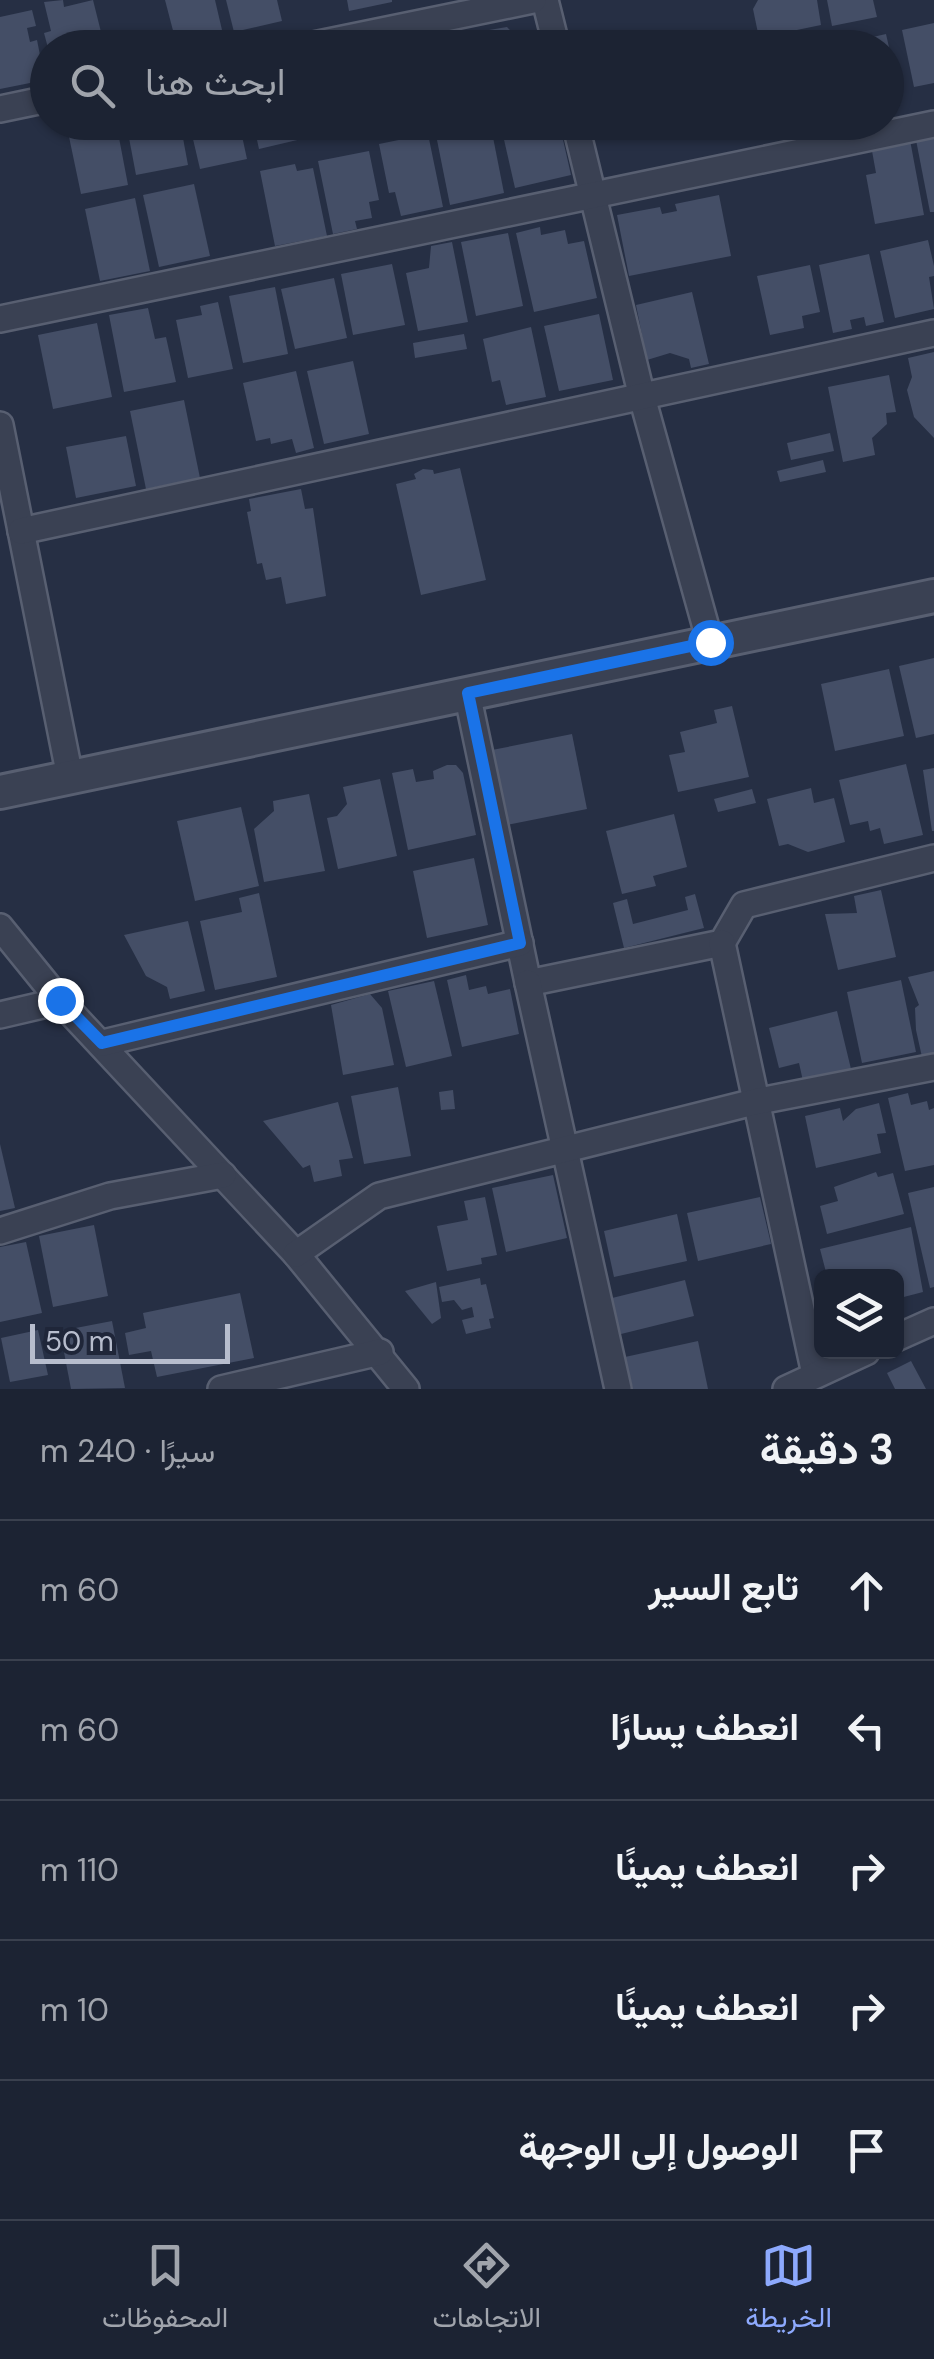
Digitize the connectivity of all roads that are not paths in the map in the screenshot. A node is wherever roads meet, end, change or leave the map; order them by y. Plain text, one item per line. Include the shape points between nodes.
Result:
1 (532, 0) edge
2 (546, 0) edge
3 (386, 30) edge
4 (553, 30) edge
5 (30, 103) edge
6 (0, 109) edge
7 (934, 124) edge
8 (904, 130) edge
9 (580, 140) edge
10 (856, 140) edge
11 (593, 194) junction
12 (0, 319) edge
13 (934, 333) edge
14 (642, 398) junction
15 (0, 425) edge
16 (22, 531) junction
17 (934, 596) edge
18 (710, 642) junction
19 (468, 693) junction
20 (70, 776) junction
21 (0, 792) edge
22 (934, 858) edge
23 (0, 927) edge
24 (520, 943) junction
25 (722, 943) junction
26 (528, 983) junction
27 (60, 1000) junction
28 (0, 1015) edge
29 (102, 1043) junction
30 (934, 1067) edge
31 (754, 1102) junction
32 (563, 1152) junction
33 (223, 1175) junction
34 (0, 1230) edge
35 (296, 1254) junction
36 (934, 1321) edge
37 (904, 1334) edge
38 (380, 1352) junction
39 (850, 1359) edge
40 (815, 1374) junction
41 (222, 1389) edge
42 (406, 1389) edge
43 (618, 1389) edge
44 (786, 1389) edge

1 - 3 street
2 - 4 street
5 - 6 street
7 - 8 street
9 - 11 street
10 - 11 street
11 - 12 street
11 - 14 street
13 - 14 street
14 - 16 street
14 - 18 street
15 - 16 street
16 - 20 street
17 - 18 street
18 - 19 street
19 - 20 street
19 - 24 street
20 - 21 street
22 - 25 street via 744,905
23 - 27 street
24 - 26 street
24 - 29 street
25 - 26 street
25 - 31 street
26 - 32 street
27 - 28 street
27 - 29 street
29 - 33 street
30 - 31 street
31 - 32 street
31 - 40 street
32 - 35 street via 378,1196
32 - 43 street
33 - 34 street via 110,1196
33 - 35 street
35 - 38 street
36 - 37 street
38 - 41 street
38 - 42 street
39 - 40 street
40 - 44 street

